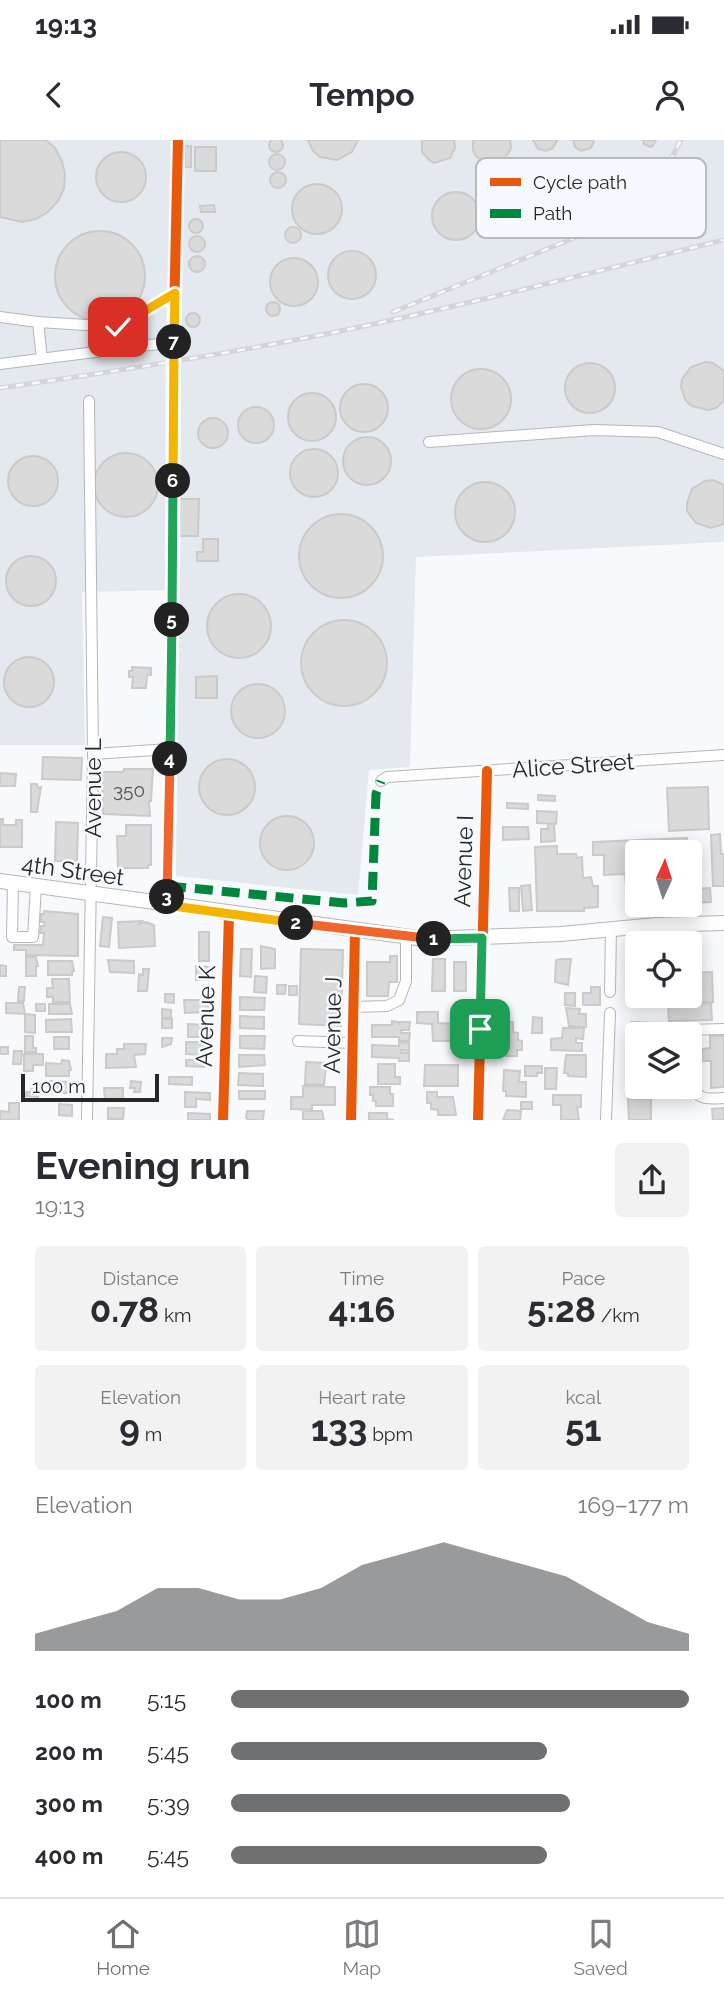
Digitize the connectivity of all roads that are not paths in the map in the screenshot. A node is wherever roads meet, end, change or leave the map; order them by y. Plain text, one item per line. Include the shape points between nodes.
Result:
1 (178, 140) edge
2 (175, 293) junction
3 (0, 317) edge
4 (38, 322) junction
5 (174, 342) junction
6 (42, 359) junction
7 (0, 364) edge
8 (89, 401) dead end
9 (429, 442) dead end
10 (724, 454) edge
11 (170, 749) junction
12 (93, 754) junction
13 (724, 755) edge
14 (487, 771) junction
15 (382, 781) dead end
16 (7, 882) edge
17 (36, 886) junction
18 (92, 894) junction
19 (166, 905) junction
20 (229, 914) junction
21 (724, 923) edge
22 (611, 928) junction
23 (355, 931) junction
24 (406, 937) junction
25 (482, 938) junction
26 (610, 992) dead end
27 (354, 1007) junction
28 (610, 1013) dead end
29 (724, 1029) edge
30 (702, 1030) edge
31 (298, 1041) dead end
32 (352, 1043) junction
33 (702, 1097) edge
34 (724, 1098) edge
35 (88, 1120) edge
36 (223, 1120) edge
37 (351, 1120) edge
38 (478, 1120) edge
39 (606, 1120) edge

1 - 2 street
2 - 4 street via 118,327
2 - 5 street
3 - 4 street
4 - 6 street
5 - 6 street
5 - 11 street
6 - 7 street
8 - 12 street, Avenue L
9 - 10 street via 594,430 658,432
11 - 12 street
11 - 19 street
12 - 18 street, Avenue L
13 - 14 street, Alice Street
14 - 15 street, Alice Street via 387,777
14 - 25 street, Avenue I
16 - 17 main road, 4th Street
16 - 17 street via 12,937 33,937
17 - 18 main road, 4th Street
18 - 19 main road, 4th Street
18 - 35 street, Avenue L
19 - 20 main road, 4th Street
20 - 23 main road, 4th Street
20 - 36 street, Avenue K
21 - 22 main road, 4th Street
22 - 25 main road, 4th Street
22 - 26 street
23 - 24 main road, 4th Street
23 - 27 street, Avenue J
24 - 25 main road, 4th Street
24 - 27 street via 406,981 399,1000 387,1006
25 - 38 street, Avenue I
27 - 32 street, Avenue J
28 - 39 street
29 - 30 street
31 - 32 street
32 - 37 street, Avenue J
33 - 34 street

